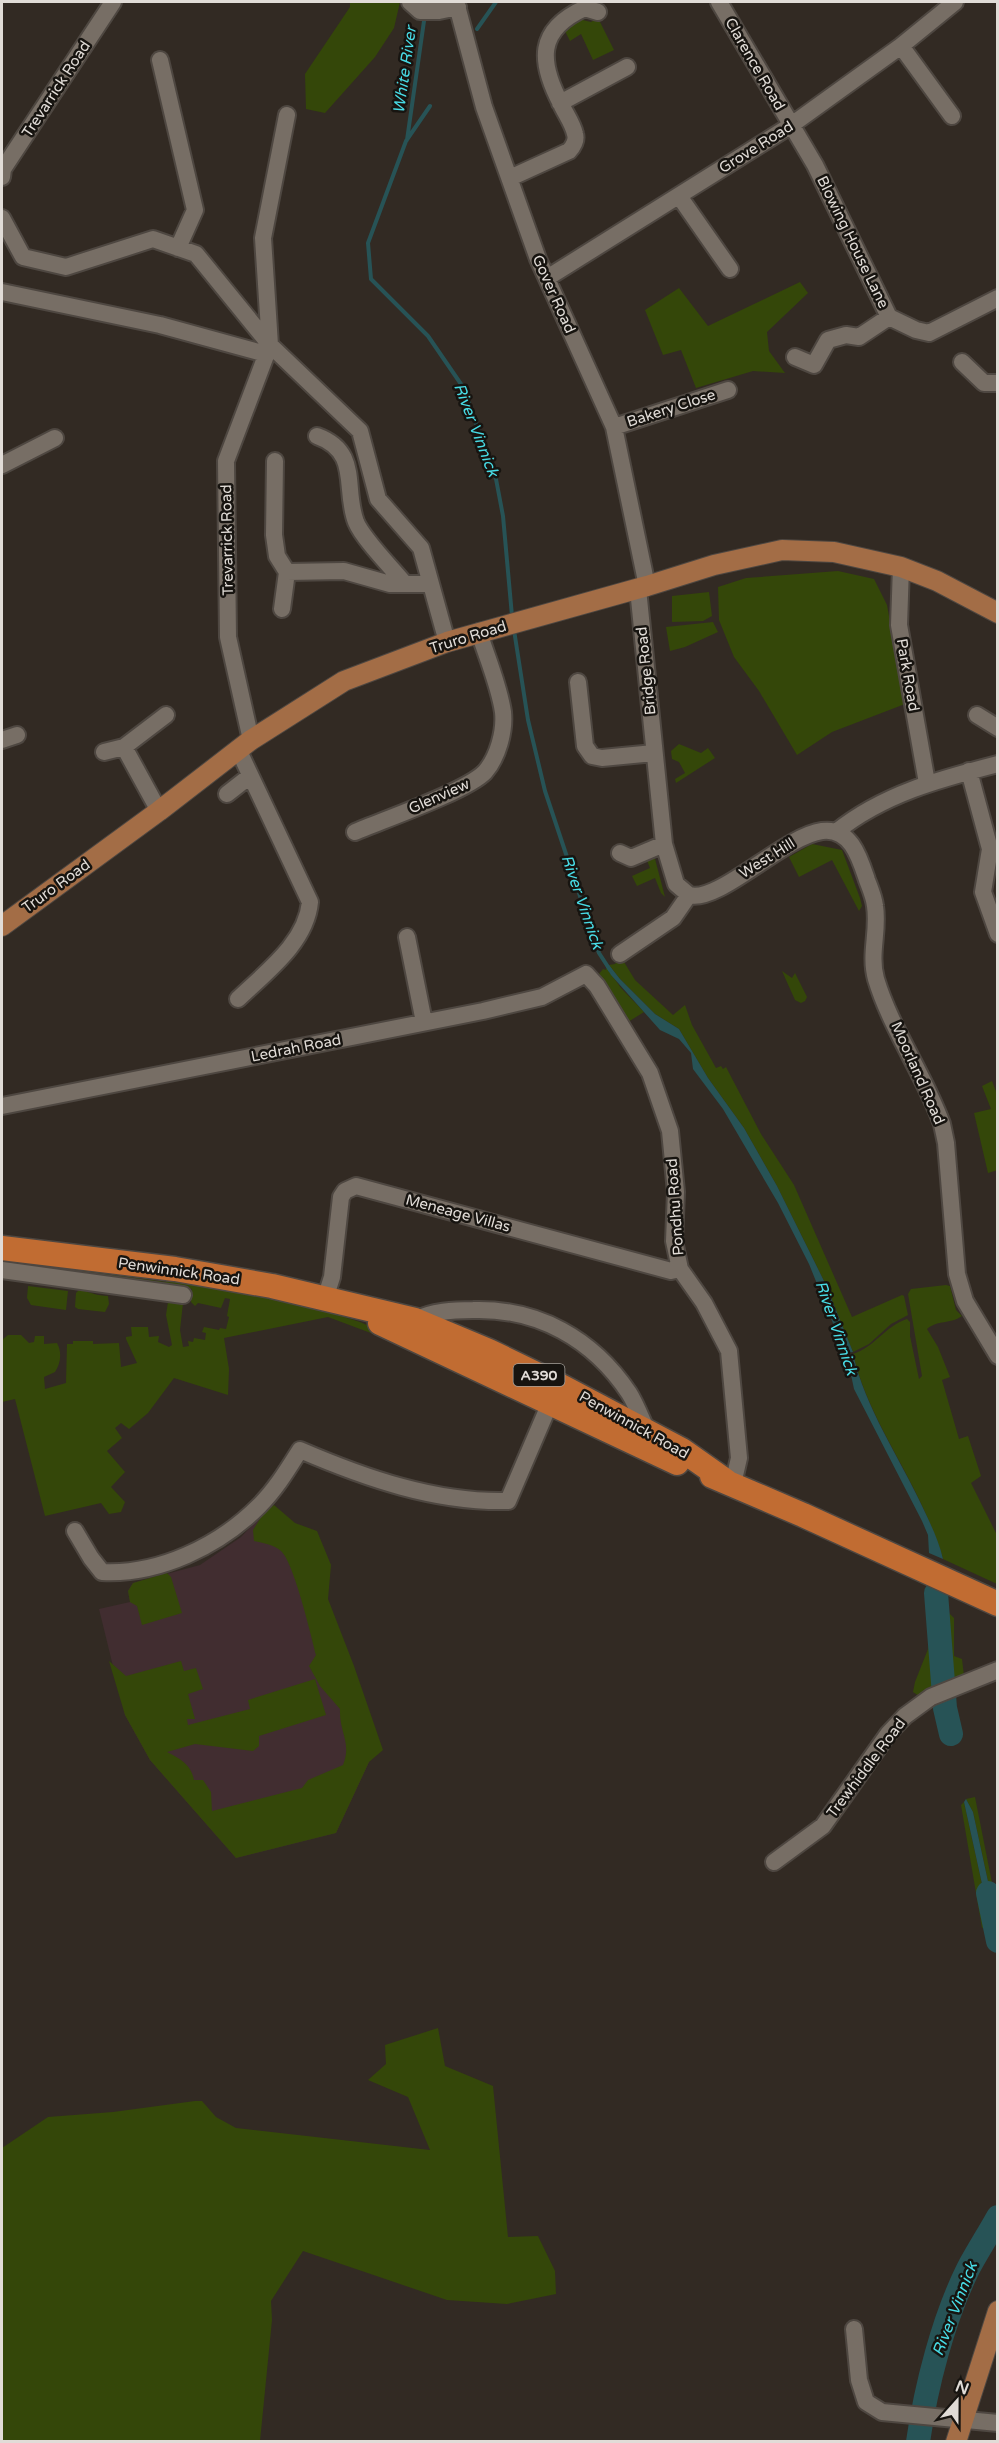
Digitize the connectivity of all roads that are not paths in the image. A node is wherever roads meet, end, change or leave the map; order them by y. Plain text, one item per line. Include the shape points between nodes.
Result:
1 (113, 2) edge
2 (719, 2) edge
3 (955, 2) edge
4 (457, 4) edge
5 (415, 6) edge
6 (589, 7) edge
7 (901, 46) junction
8 (160, 60) dead end
9 (627, 68) dead end
10 (560, 103) junction
11 (287, 115) dead end
12 (952, 116) dead end
13 (790, 126) junction
14 (2, 177) edge
15 (510, 178) junction
16 (679, 196) junction
17 (2, 218) edge
18 (178, 248) junction
19 (730, 269) dead end
20 (547, 278) junction
21 (2, 292) edge
22 (998, 298) edge
23 (889, 317) junction
24 (268, 350) junction
25 (795, 357) dead end
26 (962, 362) dead end
27 (998, 383) edge
28 (728, 390) dead end
29 (614, 427) junction
30 (317, 436) dead end
31 (55, 438) dead end
32 (275, 461) dead end
33 (2, 465) edge
34 (901, 567) junction
35 (287, 572) junction
36 (405, 584) junction
37 (431, 584) junction
38 (643, 588) junction
39 (282, 609) dead end
40 (998, 613) edge
41 (479, 632) junction
42 (447, 642) junction
43 (578, 682) dead end
44 (166, 715) dead end
45 (976, 715) dead end
46 (998, 728) edge
47 (245, 744) junction
48 (124, 747) junction
49 (104, 752) dead end
50 (654, 753) junction
51 (998, 764) edge
52 (969, 771) junction
53 (250, 776) junction
54 (927, 783) junction
55 (228, 794) dead end
56 (159, 812) junction
57 (355, 832) dead end
58 (836, 832) junction
59 (664, 844) junction
60 (620, 854) dead end
61 (689, 895) junction
62 (2, 926) edge
63 (998, 934) edge
64 (407, 937) dead end
65 (620, 954) dead end
66 (586, 974) joint
67 (238, 999) dead end
68 (424, 1022) junction
69 (2, 1106) edge
70 (2, 1248) edge
71 (54, 1266) junction
72 (680, 1269) junction
73 (2, 1270) edge
74 (183, 1295) dead end
75 (330, 1301) junction
76 (415, 1320) junction
77 (998, 1356) edge
78 (555, 1394) junction
79 (647, 1431) junction
80 (729, 1483) junction
81 (75, 1531) dead end
82 (998, 1604) edge
83 (998, 1670) edge
84 (774, 1862) dead end
85 (998, 2311) edge
86 (854, 2329) dead end
87 (963, 2420) junction
88 (998, 2423) edge
89 (956, 2442) edge

1 - 14 street, Trevarrick Road via 3,169
2 - 13 street, Clarence Road
3 - 7 street, Grove Road
4 - 5 street via 439,11
4 - 15 street, Gover Road via 484,107
6 - 10 street via 559,24 547,42 545,65
7 - 12 street
7 - 13 street, Grove Road
8 - 18 street via 195,210
9 - 10 street
10 - 15 street via 575,133 573,147
11 - 24 street via 263,238
13 - 16 street, Grove Road
13 - 23 street, Blowing House Lane via 815,165
15 - 20 street, Gover Road
16 - 19 street
16 - 20 street, Grove Road
17 - 18 street via 23,258 66,267 153,239
18 - 24 street via 196,254
20 - 29 street, Gover Road
21 - 24 street
22 - 23 street, Blowing House Lane via 929,333
23 - 25 street via 860,337 846,335 828,340 814,365
24 - 37 street via 360,431 378,499 421,548
24 - 47 street, Trevarrick Road via 226,461 228,638
26 - 27 street via 984,383
28 - 29 street, Bakery Close
29 - 38 street, Gover Road
30 - 36 street via 330,440 339,450 347,464 357,523
31 - 33 street
32 - 35 street via 274,535 277,556
34 - 38 main road, Truro Road via 834,552 782,550 714,565
34 - 40 main road, Truro Road via 937,580
34 - 54 street, Park Road via 899,625
35 - 36 street via 344,571 390,584
35 - 39 street
36 - 37 street
37 - 42 street
38 - 41 main road, Truro Road
38 - 50 street, Bridge Road
41 - 42 main road, Truro Road
41 - 57 street, Glenview via 503,712 502,735 489,766 461,787
42 - 47 main road, Truro Road via 344,681
43 - 50 street via 585,746 592,756
44 - 48 street
45 - 46 street
47 - 53 street, Trevarrick Road
47 - 56 main road, Truro Road
48 - 49 street
48 - 56 street
50 - 59 street, Bridge Road
51 - 52 street, West Hill
52 - 54 street, West Hill
52 - 63 street via 990,849 983,892
53 - 55 street
53 - 67 street, Trevarrick Road via 310,902 309,914 294,941
54 - 58 street, West Hill via 880,802
56 - 62 main road, Truro Road
58 - 61 street, West Hill via 825,830 800,838 709,895
58 - 77 street, Moorland Road via 855,847 873,896 876,917 872,951 877,981 942,1124 957,1274 965,1301
59 - 60 street via 631,858
59 - 61 street, Bridge Road via 676,884
61 - 65 street via 673,918
64 - 68 street
66 - 68 street, Ledrah Road via 542,997
66 - 72 street, Pondhu Road via 650,1073 659,1096 670,1131 676,1192 674,1241
68 - 69 street, Ledrah Road
70 - 71 highway, Penwinnick Road / A390
71 - 73 street, Penwinnick Road
71 - 74 street, Penwinnick Road
71 - 75 highway, Penwinnick Road / A390 via 176,1269
72 - 75 street, Meneage Villas via 671,1271 356,1186 341,1197
72 - 80 street, Pondhu Road via 704,1303 729,1351 739,1458
75 - 76 highway, Penwinnick Road / A390
75 - 78 highway, Penwinnick Road / A390
76 - 78 highway, Penwinnick Road / A390 via 489,1351
76 - 79 street via 456,1310 486,1310 518,1313 550,1323 576,1339 611,1370 630,1394
78 - 79 highway, Penwinnick Road / A390
78 - 80 highway, Penwinnick Road / A390 via 670,1461
78 - 81 street via 508,1501 414,1491 300,1450 274,1489 239,1523 198,1550 145,1570 102,1572
79 - 80 highway, Penwinnick Road / A390
80 - 82 highway, Penwinnick Road / A390
83 - 84 street, Trewhiddle Road via 913,1709 897,1723 823,1826
85 - 87 main road
86 - 87 street via 859,2380 866,2402 882,2412
87 - 88 street
87 - 89 main road

